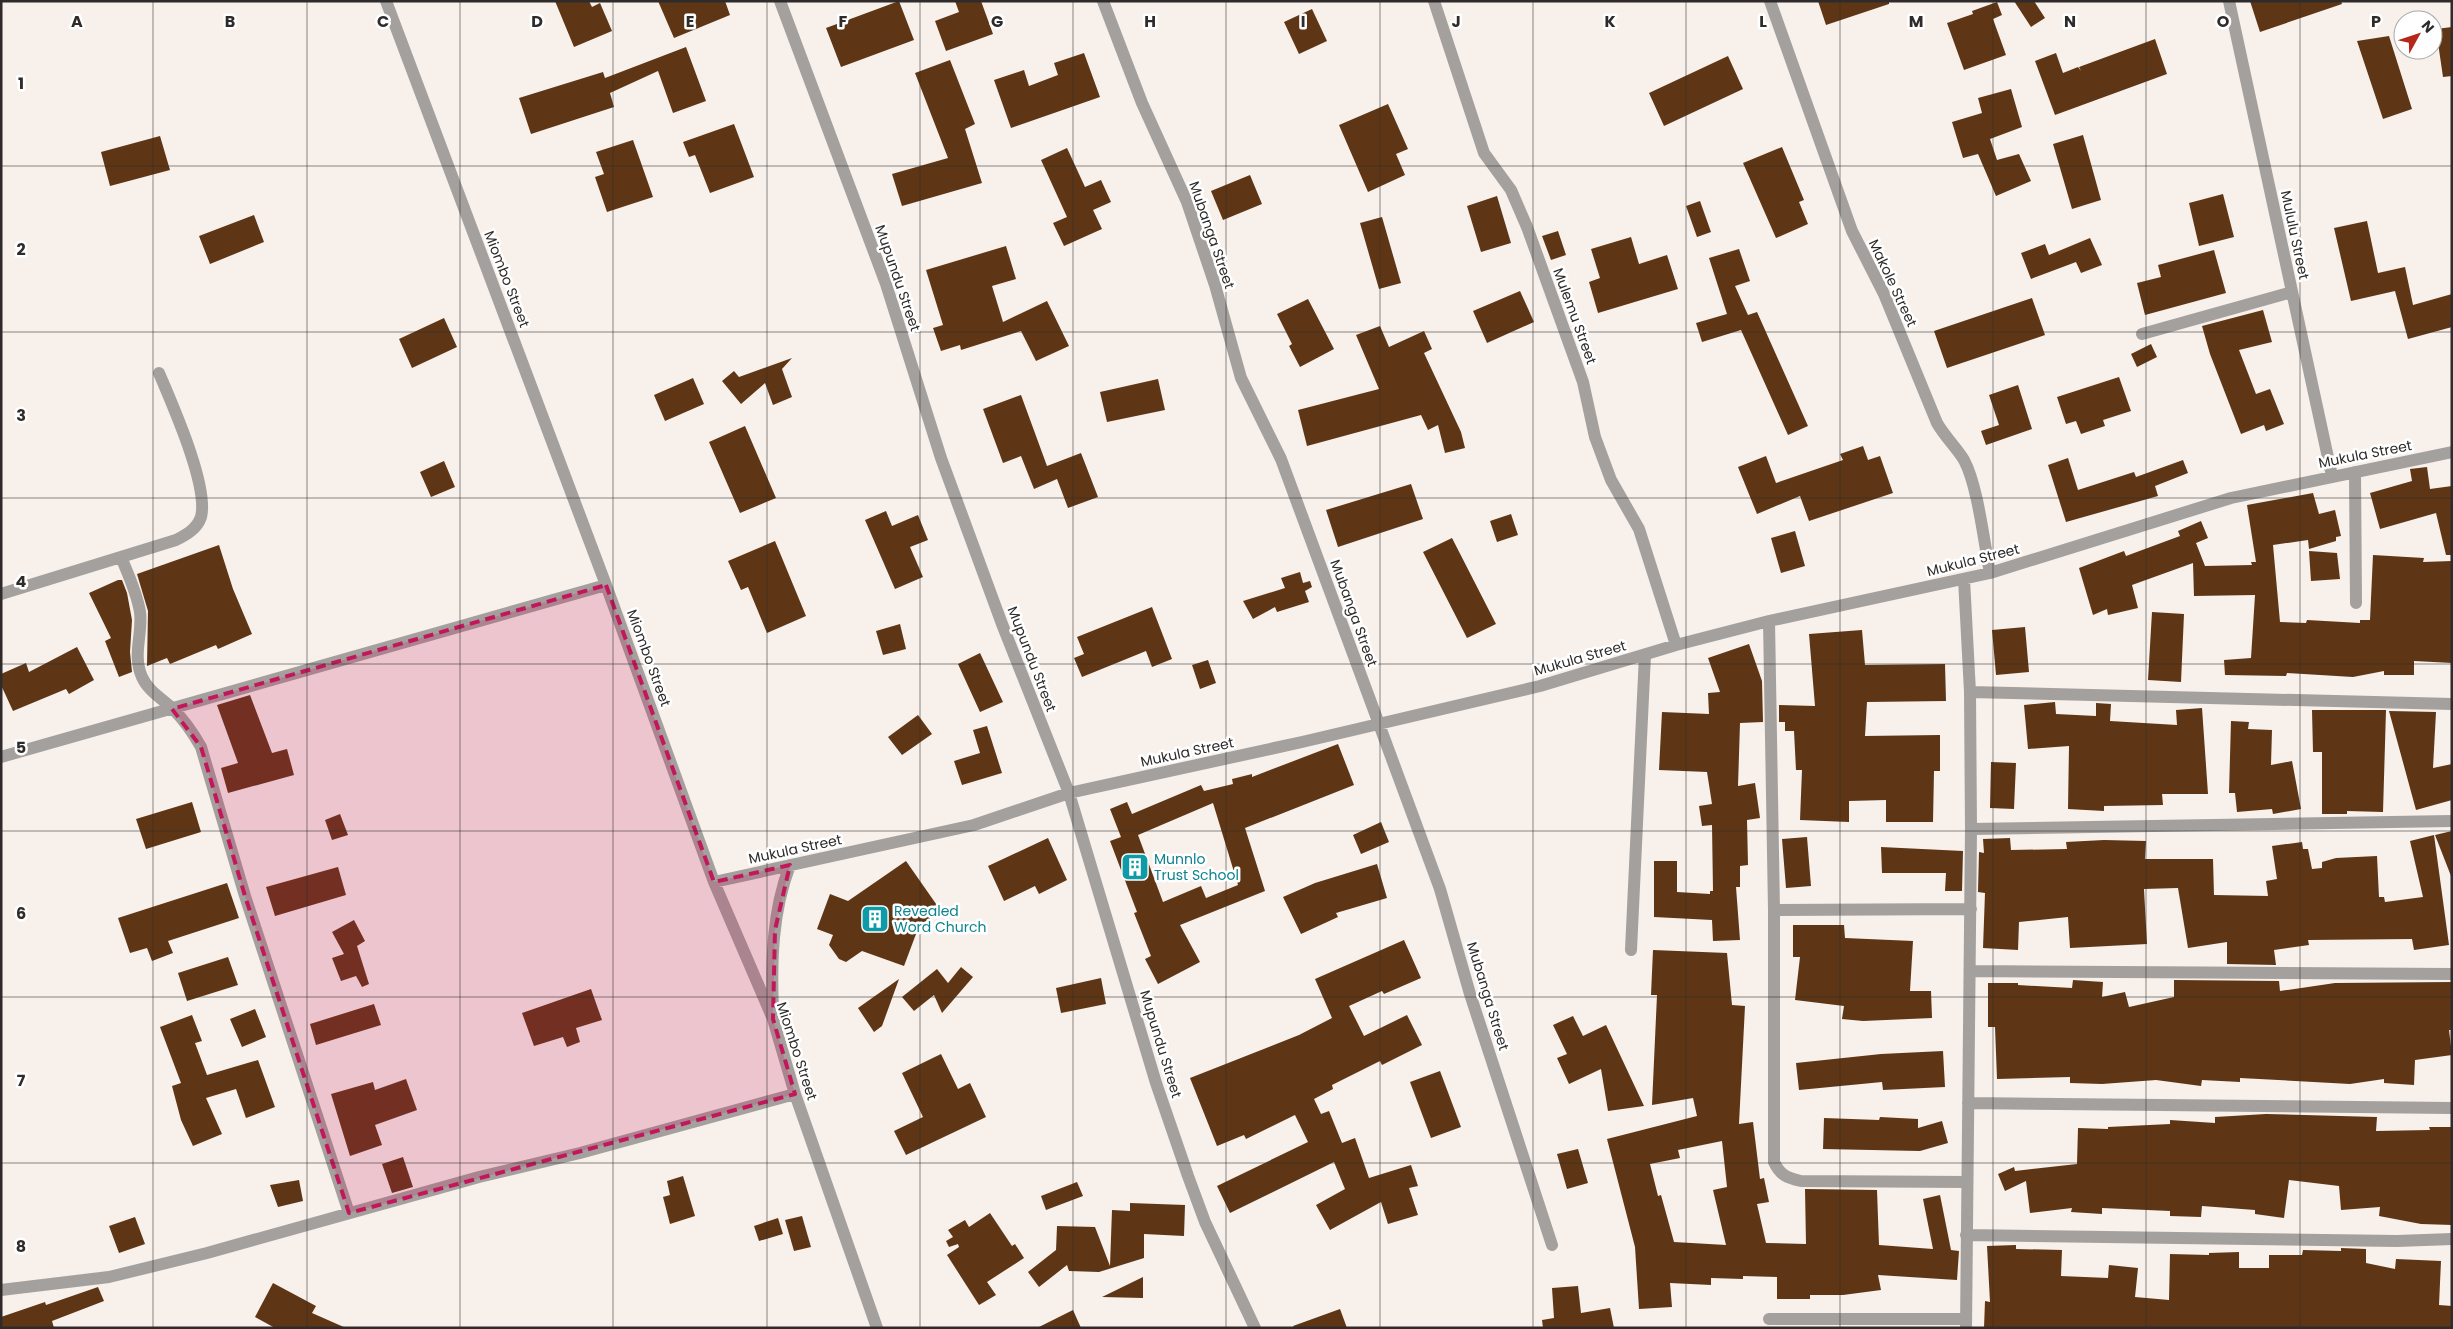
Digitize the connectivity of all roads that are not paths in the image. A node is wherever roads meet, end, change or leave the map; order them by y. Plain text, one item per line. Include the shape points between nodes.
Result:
1 (386, 1) edge
2 (780, 1) edge
3 (1103, 1) edge
4 (1434, 1) edge
5 (1770, 1) edge
6 (2229, 1) edge
7 (2292, 292) junction
8 (2142, 334) dead end
9 (159, 373) dead end
10 (2452, 452) edge
11 (2356, 472) junction
12 (2332, 476) junction
13 (121, 557) junction
14 (1990, 573) junction
15 (1964, 579) junction
16 (606, 585) junction
17 (1, 594) edge
18 (2356, 604) dead end
19 (1769, 621) junction
20 (1676, 645) junction
21 (1645, 655) junction
22 (1970, 692) junction
23 (2452, 704) edge
24 (172, 709) junction
25 (1379, 723) junction
26 (1, 757) edge
27 (1069, 794) junction
28 (2452, 821) edge
29 (1971, 829) junction
30 (790, 865) junction
31 (714, 882) junction
32 (1971, 909) junction
33 (1774, 910) junction
34 (1630, 950) dead end
35 (1970, 971) junction
36 (2452, 974) edge
37 (773, 1019) junction
38 (795, 1094) junction
39 (1968, 1103) junction
40 (2452, 1108) edge
41 (1967, 1182) junction
42 (350, 1213) junction
43 (1966, 1235) junction
44 (2452, 1239) edge
45 (1552, 1245) dead end
46 (1, 1290) edge
47 (1769, 1319) dead end
48 (1965, 1323) edge
49 (877, 1328) edge
50 (1255, 1328) edge

1 - 16 street, Miombo Street
2 - 27 street, Mupundu Street via 886,284 941,458
3 - 25 street, Mubanga Street via 1142,103 1186,202 1215,285 1241,378 1281,459
4 - 20 street, Mulemu Street via 1484,153 1511,190 1527,227 1583,382 1595,437 1611,480 1639,529
5 - 14 street, Makole Street via 1852,230 1884,294 1937,423 1963,459 1970,475
6 - 7 street, Mululu Street
7 - 8 street
7 - 12 street, Mululu Street
9 - 13 street via 188,444 201,492 201,516 191,532 176,540
10 - 11 street, Mukula Street
11 - 12 street, Mukula Street
11 - 18 street
12 - 14 street, Mukula Street via 2231,498
13 - 17 street
13 - 24 street via 140,612 137,653 142,676 150,690
14 - 15 street, Mukula Street
15 - 19 street, Mukula Street
15 - 22 street
16 - 24 street
16 - 31 street, Miombo Street
19 - 20 street, Mukula Street
19 - 33 street
20 - 21 street, Mukula Street
21 - 25 street, Mukula Street via 1540,686
21 - 34 street
22 - 23 street
22 - 29 street
24 - 26 street
24 - 42 street via 192,730 201,747 245,896
25 - 27 street, Mukula Street
25 - 45 street, Mubanga Street via 1440,889 1470,994
27 - 30 street, Mukula Street via 974,825
27 - 50 street, Mupundu Street via 1184,1167 1205,1222
28 - 29 street
29 - 32 street
30 - 31 street, Mukula Street
30 - 37 street via 775,930
31 - 37 street, Miombo Street
32 - 33 street
32 - 35 street
33 - 41 street via 1774,1162 1779,1173 1801,1181
35 - 36 street
35 - 39 street
37 - 38 street, Miombo Street
38 - 42 street
38 - 49 street, Miombo Street
39 - 40 street
39 - 41 street
41 - 43 street
42 - 46 street via 109,1277
43 - 44 street
43 - 48 street
47 - 48 street

